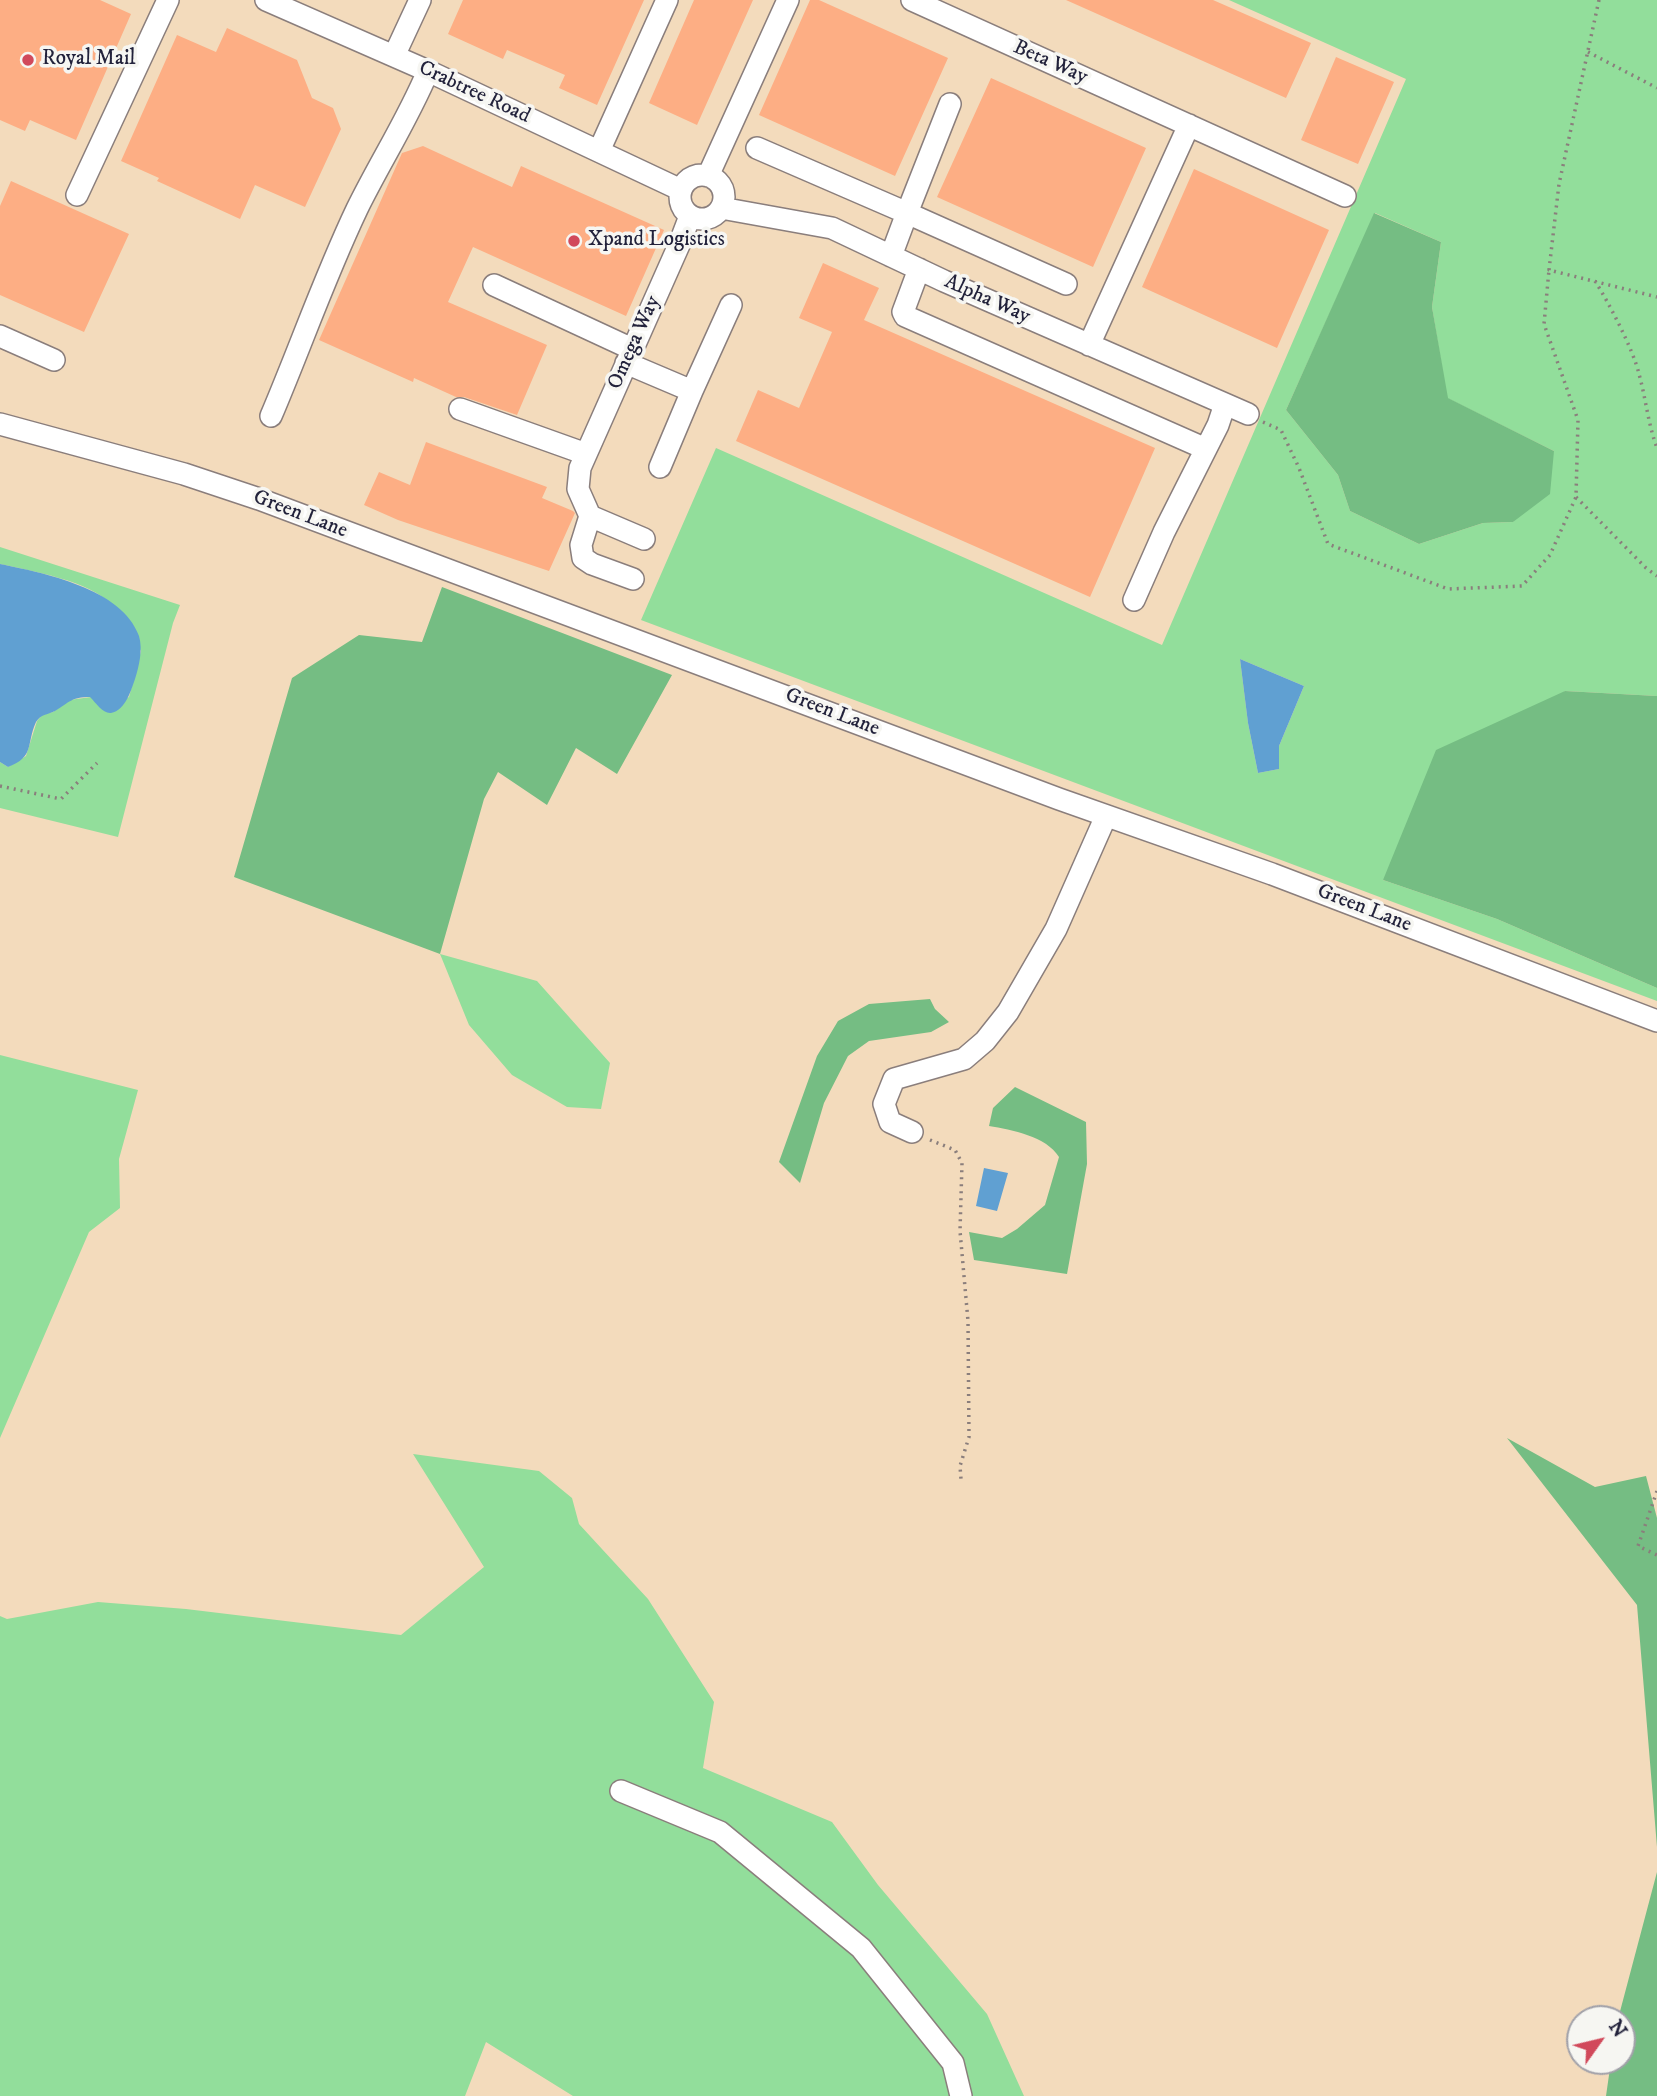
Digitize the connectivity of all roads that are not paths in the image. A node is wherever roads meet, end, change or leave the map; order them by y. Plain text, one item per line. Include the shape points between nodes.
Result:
1 (169, 0) edge
2 (266, 0) edge
3 (420, 0) edge
4 (667, 0) edge
5 (788, 0) edge
6 (912, 0) edge
7 (394, 56) junction
8 (428, 71) junction
9 (950, 104) dead end
10 (1189, 125) junction
11 (757, 148) dead end
12 (599, 151) junction
13 (708, 176) junction
14 (681, 190) junction
15 (77, 195) dead end
16 (1345, 196) dead end
17 (721, 208) junction
18 (907, 214) junction
19 (690, 216) junction
20 (891, 256) junction
21 (919, 270) junction
22 (1066, 284) dead end
23 (494, 285) dead end
24 (731, 305) dead end
25 (0, 335) edge
26 (1089, 345) junction
27 (629, 356) junction
28 (54, 360) dead end
29 (692, 391) junction
30 (1225, 404) junction
31 (460, 410) dead end
32 (1248, 414) road end
33 (271, 416) dead end
34 (0, 424) edge
35 (1206, 449) junction
36 (583, 461) junction
37 (660, 467) dead end
38 (590, 516) junction
39 (644, 539) dead end
40 (633, 579) dead end
41 (1134, 600) dead end
42 (1106, 816) junction
43 (1657, 1021) edge
44 (912, 1132) road end
45 (621, 1791) dead end
46 (961, 2096) edge

1 - 15 street
2 - 7 street, Crabtree Road
3 - 7 street
4 - 12 street
5 - 13 street
6 - 10 street, Beta Way
7 - 8 street, Crabtree Road
8 - 12 street, Crabtree Road
8 - 33 street via 356,211
9 - 18 street
10 - 16 street, Beta Way
10 - 26 street
11 - 18 street
12 - 14 street, Crabtree Road
13 - 14 street via 695,176
13 - 17 street via 720,185
14 - 19 street via 680,203
17 - 19 street via 707,219
17 - 20 street, Alpha Way via 832,228
18 - 20 street
18 - 22 street
19 - 27 street, Omega Way
20 - 21 street, Alpha Way
21 - 26 street, Alpha Way
21 - 35 street via 905,316
23 - 27 street
24 - 29 street
25 - 28 street
26 - 30 street, Alpha Way
27 - 29 street
27 - 36 street, Omega Way
29 - 37 street
30 - 32 street, Alpha Way
30 - 35 street
31 - 36 street
34 - 42 street, Green Lane via 259,499
35 - 41 street
36 - 38 street via 578,489
38 - 39 street
38 - 40 street via 581,545 583,558
42 - 43 street, Green Lane via 1272,874
42 - 44 street via 1056,929 1008,1012 985,1041 964,1059 894,1079 884,1104 890,1122
45 - 46 street via 720,1832 861,1948 953,2063

